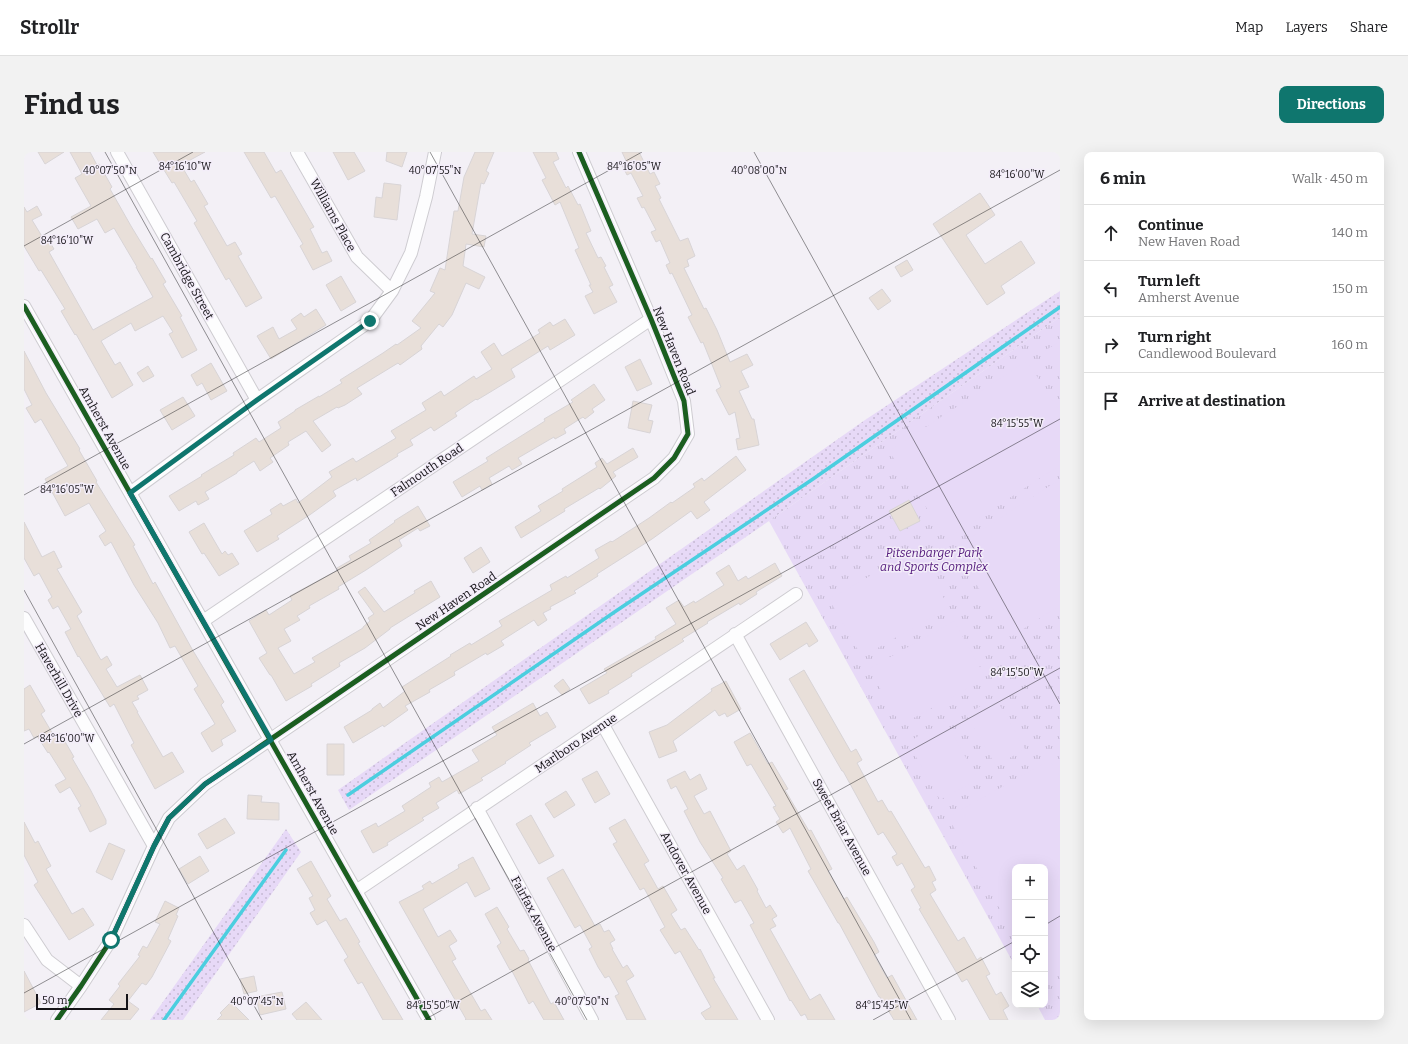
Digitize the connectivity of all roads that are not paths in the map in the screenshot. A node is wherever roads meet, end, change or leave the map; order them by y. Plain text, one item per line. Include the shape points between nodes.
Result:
1 (117, 152) edge
2 (298, 152) edge
3 (435, 152) edge
4 (579, 152) edge
5 (392, 291) junction
6 (24, 306) edge
7 (652, 319) junction
8 (257, 400) junction
9 (130, 493) junction
10 (796, 594) dead end
11 (24, 618) edge
12 (203, 621) junction
13 (735, 634) junction
14 (603, 725) junction
15 (271, 740) junction
16 (477, 808) junction
17 (154, 846) junction
18 (356, 891) junction
19 (24, 925) edge
20 (81, 986) junction
21 (57, 1020) edge
22 (429, 1020) edge
23 (592, 1020) edge
24 (768, 1020) edge
25 (949, 1020) edge

1 - 8 street, Cambridge Street
2 - 5 street, Williams Place via 357,257
3 - 5 street via 411,253
4 - 7 street, New Haven Road
5 - 8 street via 370,321
6 - 9 street, Amherst Avenue
7 - 12 street, Falmouth Road
7 - 15 street, New Haven Road via 684,401 688,434 674,458 654,478
8 - 9 street
9 - 12 street, Amherst Avenue
10 - 13 street, Marlboro Avenue
11 - 17 street, Haverhill Drive
12 - 15 street, Amherst Avenue
13 - 14 street, Marlboro Avenue
13 - 25 street, Sweet Briar Avenue
14 - 16 street, Marlboro Avenue
14 - 24 street, Andover Avenue
15 - 17 street, New Haven Road via 205,784 169,818
15 - 18 street, Amherst Avenue
16 - 18 street, Marlboro Avenue
16 - 23 street, Fairfax Avenue
17 - 20 street, New Haven Road via 111,940
18 - 22 street, Amherst Avenue
19 - 20 street via 47,960
20 - 21 street, New Haven Road

